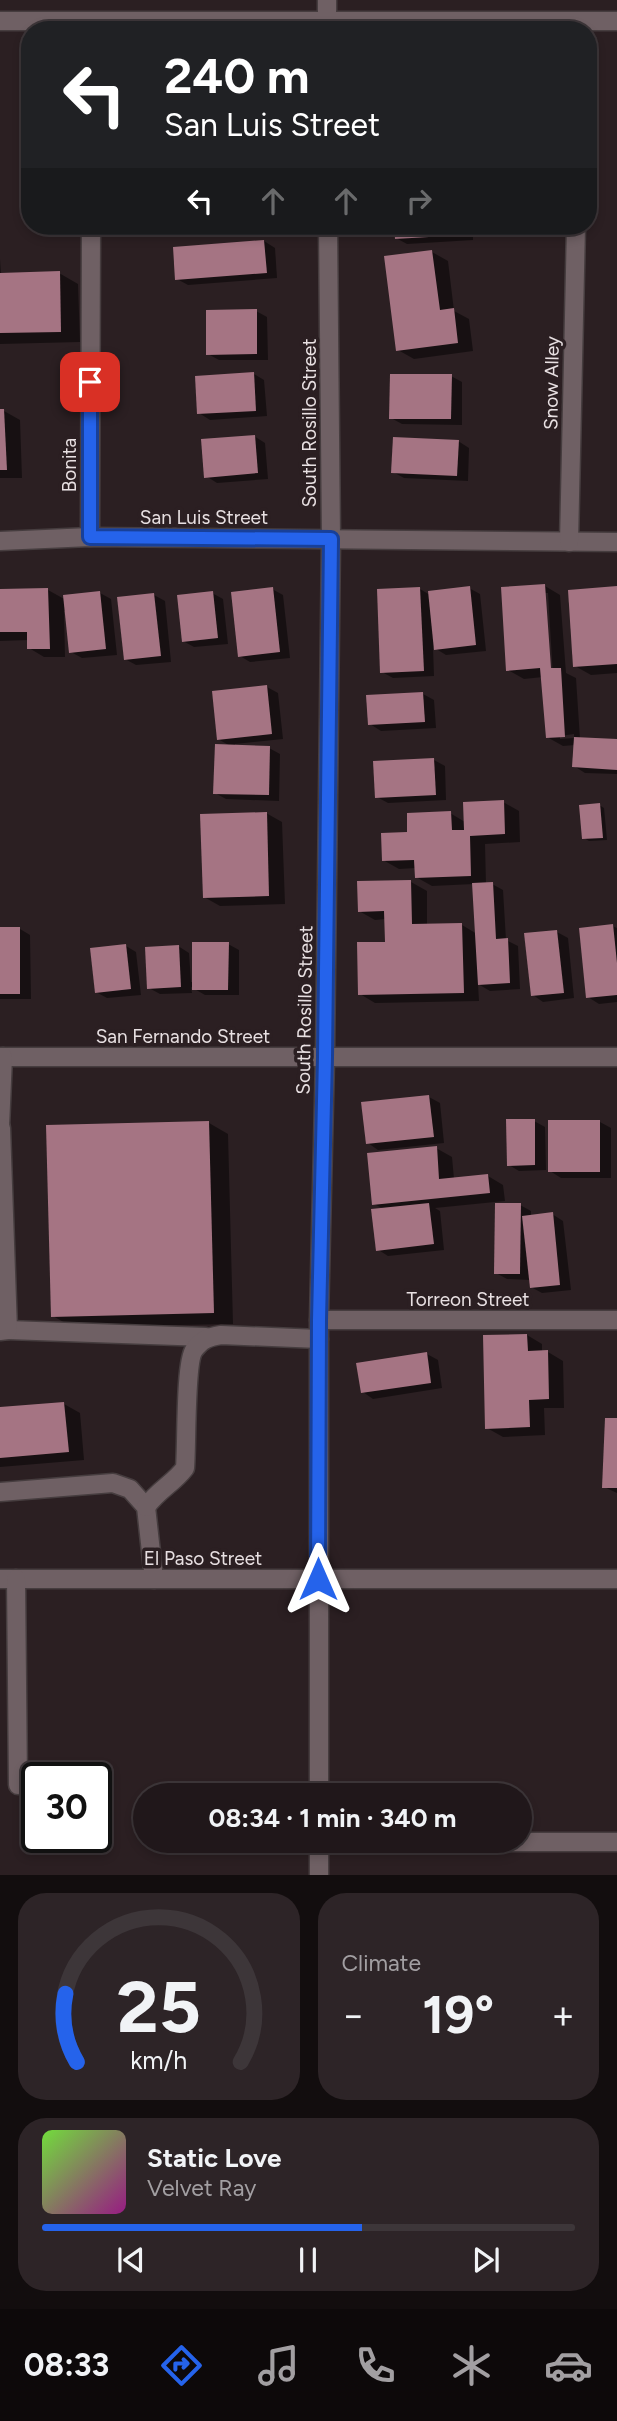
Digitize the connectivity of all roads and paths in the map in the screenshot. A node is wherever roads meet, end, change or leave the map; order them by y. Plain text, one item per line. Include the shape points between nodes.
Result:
1 (327, 0) edge
2 (0, 21) edge
3 (327, 21) edge
4 (617, 21) edge
5 (21, 22) edge
6 (597, 23) edge
7 (91, 235) edge
8 (328, 235) edge
9 (576, 235) edge
10 (90, 537) junction
11 (331, 539) junction
12 (0, 541) edge
13 (569, 542) junction
14 (617, 542) edge
15 (1, 1057) edge
16 (325, 1057) junction
17 (617, 1057) edge
18 (1, 1127) edge
19 (319, 1320) junction
20 (617, 1320) edge
21 (4, 1330) edge
22 (206, 1337) junction
23 (318, 1339) junction
24 (0, 1493) edge
25 (146, 1507) junction
26 (8, 1579) edge
27 (318, 1579) junction
28 (617, 1579) edge
29 (154, 1580) junction
30 (319, 1783) edge
31 (18, 1785) dead end
32 (532, 1842) edge
33 (617, 1842) edge
34 (319, 1853) edge
35 (319, 1875) edge

1 - 3 street
2 - 5 street
4 - 6 street
7 - 10 street, Bonita
8 - 11 street, South Rosillo Street
9 - 13 street, Snow Alley
10 - 11 street, San Luis Street
10 - 12 street, San Luis Street
11 - 13 street, San Luis Street
11 - 16 street, South Rosillo Street
13 - 14 street, San Luis Street
15 - 16 street, San Fernando Street
15 - 18 street
16 - 17 street, San Fernando Street
16 - 19 street, South Rosillo Street
18 - 21 street
19 - 20 street, Torreon Street
19 - 23 street, South Rosillo Street
21 - 22 street
22 - 23 street
22 - 25 street via 193,1351 188,1372 185,1468
23 - 27 street, South Rosillo Street
24 - 25 street via 114,1483 130,1489
25 - 29 street
26 - 29 street, El Paso Street
26 - 31 street
27 - 28 street, El Paso Street
27 - 29 street, El Paso Street
27 - 30 street, South Rosillo Street
32 - 33 street
34 - 35 street

